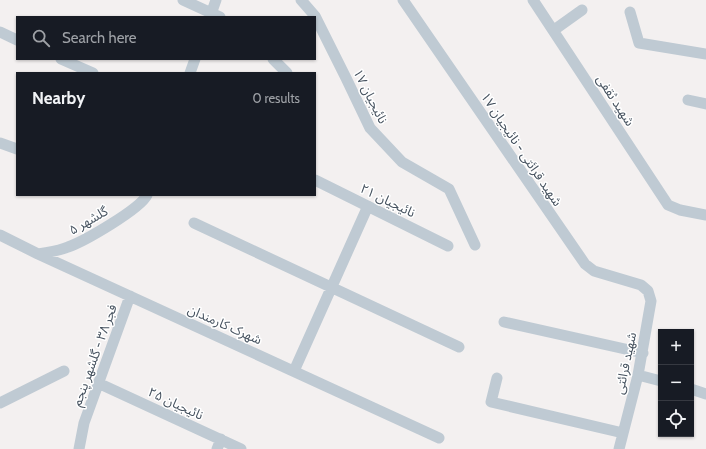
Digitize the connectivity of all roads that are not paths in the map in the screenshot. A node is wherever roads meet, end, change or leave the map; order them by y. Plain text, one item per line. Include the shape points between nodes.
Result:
1 (183, 0) edge
2 (216, 0) edge
3 (301, 0) edge
4 (403, 0) edge
5 (533, 0) edge
6 (582, 10) dead end
7 (630, 12) dead end
8 (214, 15) edge
9 (315, 16) edge
10 (316, 18) edge
11 (554, 30) junction
12 (0, 32) edge
13 (16, 40) edge
14 (706, 54) edge
15 (63, 60) edge
16 (195, 60) edge
17 (274, 60) edge
18 (91, 72) edge
19 (190, 72) edge
20 (286, 72) edge
21 (688, 100) dead end
22 (706, 104) edge
23 (0, 143) edge
24 (16, 149) edge
25 (316, 180) edge
26 (144, 196) edge
27 (368, 206) junction
28 (706, 215) edge
29 (194, 223) dead end
30 (0, 235) edge
31 (475, 245) dead end
32 (448, 246) dead end
33 (38, 254) junction
34 (641, 285) joint
35 (331, 288) junction
36 (130, 296) junction
37 (504, 322) dead end
38 (459, 347) dead end
39 (643, 353) junction
40 (294, 371) junction
41 (64, 372) dead end
42 (638, 375) junction
43 (496, 378) dead end
44 (658, 380) edge
45 (98, 383) junction
46 (694, 391) edge
47 (706, 394) edge
48 (0, 403) edge
49 (623, 433) junction
50 (439, 438) dead end
51 (219, 444) edge
52 (79, 449) edge
53 (241, 449) edge
54 (620, 449) edge

1 - 8 street
2 - 8 street
3 - 9 street, نائیجیان ۱۷
4 - 34 street, شهید قرائتی - نائیجیان ۱۷ via 585,264 594,271
5 - 11 street, شهید ثقفی
6 - 11 street
7 - 14 street via 639,43
10 - 31 street, نائیجیان ۱۷ via 370,128 402,162 449,189
11 - 28 street, شهید ثقفی via 668,205
12 - 13 street
15 - 18 street
16 - 19 street
17 - 20 street
21 - 22 street
23 - 24 street
25 - 27 street, نائیجیان ۲۱
26 - 33 street, گلشهر ۵ via 129,213 79,242
27 - 32 street, نائیجیان ۲۱
27 - 35 street
29 - 35 street
30 - 33 street, شهرک کارمندان
33 - 36 street, شهرک کارمندان
34 - 39 street, شهید قرائتی via 648,291 651,301
35 - 38 street
35 - 40 street
36 - 40 street, شهرک کارمندان
36 - 45 street, فجر ۳۸ - گلشهر پنجم
37 - 39 street
39 - 42 street, شهید قرائتی
40 - 50 street, شهرک کارمندان
41 - 48 street
42 - 44 street
42 - 49 street, شهید قرائتی
43 - 49 street via 491,402
45 - 51 street, نائیجیان ۲۵
45 - 52 street, فجر ۳۸ - گلشهر پنجم via 84,423
46 - 47 street
49 - 54 street, شهید قرائتی
51 - 53 street, نائیجیان ۲۵

